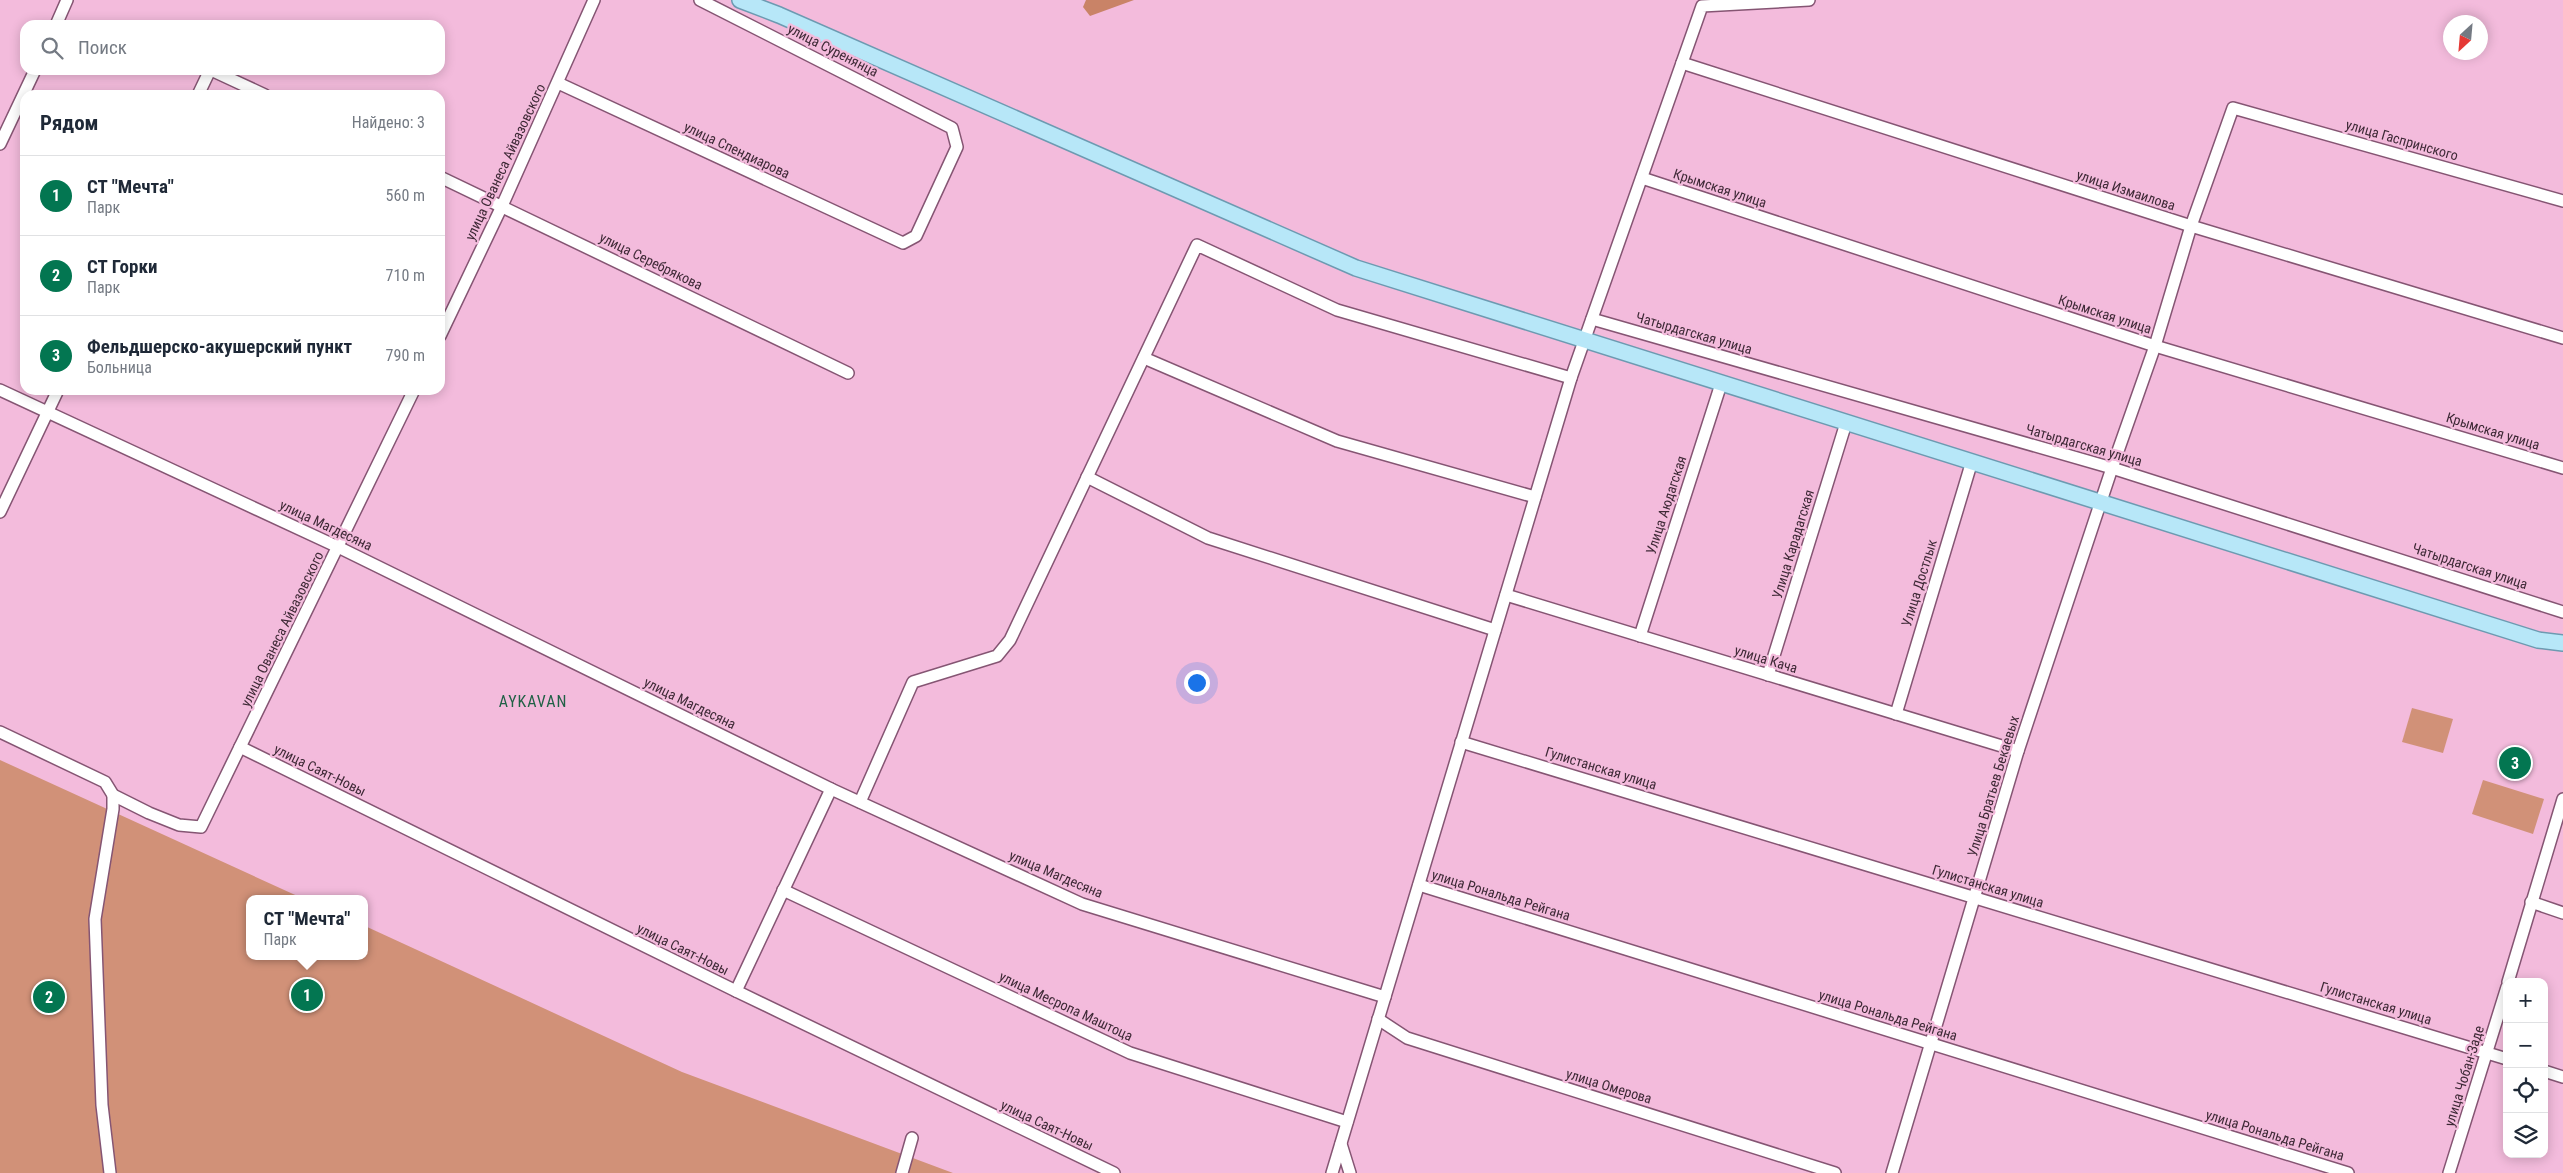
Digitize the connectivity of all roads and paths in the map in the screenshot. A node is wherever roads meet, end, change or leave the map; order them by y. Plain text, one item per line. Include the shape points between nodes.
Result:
1 (67, 0) edge
2 (594, 0) edge
3 (700, 0) edge
4 (740, 0) edge
5 (1808, 0) edge
6 (58, 20) edge
7 (1682, 63) junction
8 (33, 75) edge
9 (208, 75) edge
10 (221, 75) edge
11 (558, 83) junction
12 (26, 90) edge
13 (200, 90) edge
14 (254, 90) edge
15 (20, 102) edge
16 (2233, 108) joint
17 (0, 144) edge
18 (1642, 178) junction
19 (445, 179) edge
20 (2563, 202) edge
21 (502, 206) junction
22 (2191, 226) junction
23 (903, 243) joint
24 (1592, 319) junction
25 (445, 326) edge
26 (2563, 338) edge
27 (1584, 341) junction
28 (2155, 346) junction
29 (1144, 358) junction
30 (848, 374) dead end
31 (1571, 378) junction
32 (1721, 384) junction
33 (0, 390) edge
34 (56, 395) edge
35 (412, 395) edge
36 (48, 412) junction
37 (1846, 422) junction
38 (1972, 461) junction
39 (2112, 468) junction
40 (2563, 468) edge
41 (1087, 477) junction
42 (1535, 497) junction
43 (2100, 502) junction
44 (0, 512) edge
45 (338, 547) junction
46 (1506, 595) junction
47 (2563, 612) edge
48 (1496, 630) junction
49 (1640, 636) junction
50 (2563, 643) edge
51 (1768, 675) junction
52 (1896, 714) junction
53 (0, 732) edge
54 (1461, 742) junction
55 (240, 747) junction
56 (2018, 751) junction
57 (831, 789) junction
58 (113, 795) junction
59 (2563, 799) edge
60 (860, 802) junction
61 (1419, 885) junction
62 (783, 890) junction
63 (1975, 898) junction
64 (2531, 902) junction
65 (2563, 912) edge
66 (2509, 978) edge
67 (736, 991) junction
68 (1385, 997) junction
69 (2503, 1001) edge
70 (1378, 1019) junction
71 (1932, 1044) junction
72 (2488, 1053) junction
73 (2503, 1058) edge
74 (2548, 1072) edge
75 (2563, 1077) edge
76 (1348, 1122) junction
77 (912, 1138) dead end
78 (1341, 1144) junction
79 (110, 1173) edge
80 (902, 1173) edge
81 (1114, 1173) edge
82 (1332, 1173) edge
83 (1350, 1173) edge
84 (1835, 1173) edge
85 (1892, 1173) edge
86 (2348, 1173) edge
87 (2449, 1173) edge

1 - 6 street
2 - 11 street, улица Ованеса Айвазовского
3 - 23 street, улица Суренянца via 952,128 957,147 916,236
4 - 27 main road via 1356,268
5 - 7 street via 1702,6
7 - 18 street
7 - 22 street, улица Измаилова
8 - 12 street
9 - 13 street
10 - 14 street
11 - 21 street, улица Ованеса Айвазовского
11 - 23 street, улица Спендиарова
15 - 17 street
16 - 20 street, улица Гаспринского
16 - 22 street, Улица Братьев Бекаевых
18 - 24 street
18 - 28 street, Крымская улица
19 - 21 street, улица Серебрякова
21 - 25 street, улица Ованеса Айвазовского
21 - 30 street, улица Серебрякова
22 - 26 street, улица Измаилова
22 - 28 street, Улица Братьев Бекаевых
24 - 27 street
24 - 39 street, Чатырдагская улица
27 - 31 street
27 - 32 main road
28 - 39 street, Улица Братьев Бекаевых
28 - 40 street, Крымская улица
29 - 31 street via 1196,245 1337,310
29 - 41 street
29 - 42 street via 1337,441
31 - 42 street
32 - 37 main road
32 - 49 street, Улица Аюдагская
33 - 36 street, улица Магдесяна
34 - 36 street
35 - 45 street, улица Ованеса Айвазовского
36 - 44 street
36 - 45 street, улица Магдесяна
37 - 38 main road
37 - 51 street, Улица Карадагская
38 - 43 main road
38 - 52 street, Улица Достлык
39 - 43 street, Улица Братьев Бекаевых
39 - 47 street, Чатырдагская улица
41 - 48 street via 1208,538
41 - 60 street via 1010,640 997,656 914,682
42 - 46 street
43 - 50 main road via 2538,640
43 - 56 street, Улица Братьев Бекаевых
45 - 55 street, улица Ованеса Айвазовского
45 - 57 street, улица Магдесяна
46 - 48 street
46 - 49 street, улица Кача
48 - 54 street
49 - 51 street, улица Кача
51 - 52 street, улица Кача
52 - 56 street, улица Кача
53 - 58 street via 105,782
54 - 61 street
54 - 63 street, Гулистанская улица
55 - 58 street, улица Ованеса Айвазовского via 201,826 180,825
55 - 67 street, улица Саят-Новы
56 - 63 street, Улица Братьев Бекаевых
57 - 60 street, улица Магдесяна
57 - 62 street
58 - 79 street via 114,809 94,919 102,1105
59 - 64 street
60 - 68 street, улица Магдесяна via 1082,904
61 - 68 street
61 - 71 street, улица Рональда Рейгана
62 - 67 street
62 - 76 street, улица Месропа Маштоца via 1130,1053
63 - 71 street, Улица Братьев Бекаевых
63 - 72 street, Гулистанская улица
64 - 65 street
64 - 66 street
67 - 81 street, улица Саят-Новы
68 - 70 street
69 - 72 street, улица Чобан-Заде
70 - 76 street
70 - 84 street, улица Омерова via 1407,1038
71 - 85 street, Улица Братьев Бекаевых
71 - 86 street, улица Рональда Рейгана
72 - 73 street, Гулистанская улица
72 - 87 street, улица Чобан-Заде
74 - 75 street
76 - 78 street
77 - 80 street
78 - 82 street
78 - 83 street

